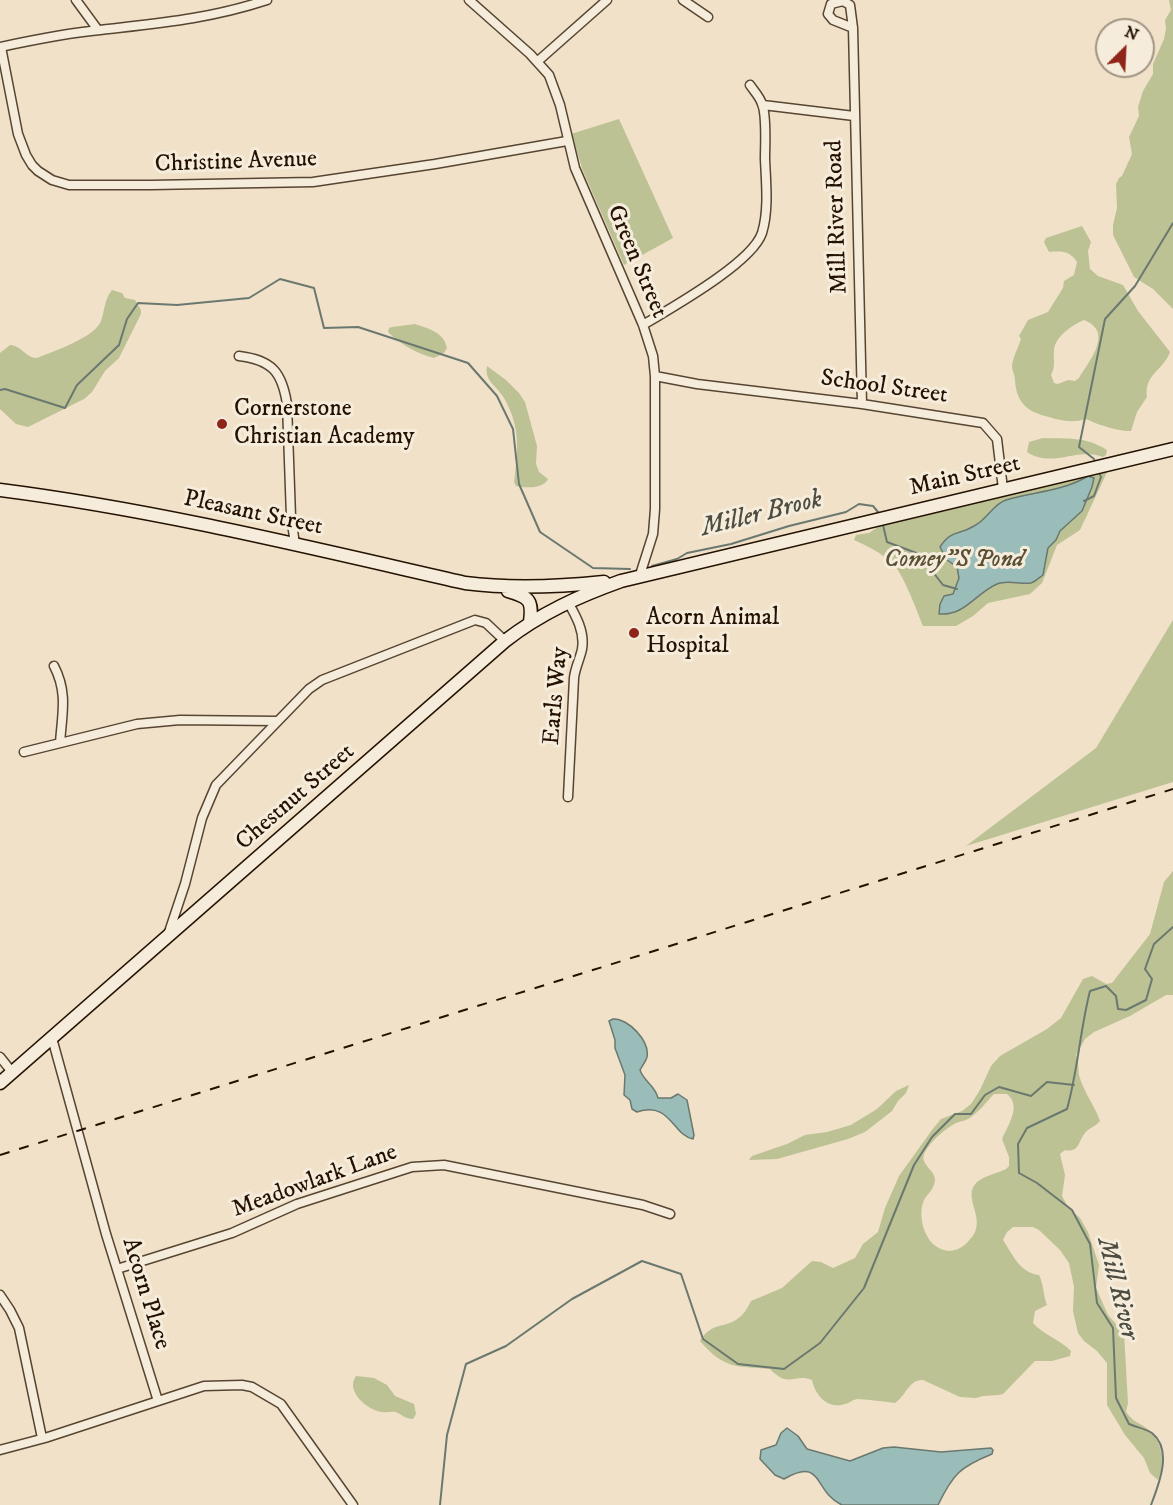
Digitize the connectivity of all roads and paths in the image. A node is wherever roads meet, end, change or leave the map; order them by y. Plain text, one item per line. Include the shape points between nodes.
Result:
1 (76, 0) edge
2 (267, 0) edge
3 (468, 0) edge
4 (607, 0) edge
5 (683, 0) edge
6 (708, 17) dead end
7 (853, 28) dead end
8 (98, 30) junction
9 (0, 47) edge
10 (538, 61) junction
11 (750, 85) dead end
12 (763, 105) junction
13 (854, 116) junction
14 (567, 141) junction
15 (643, 325) junction
16 (238, 356) dead end
17 (655, 376) junction
18 (862, 404) junction
19 (1173, 448) edge
20 (1003, 489) junction
21 (0, 490) edge
22 (295, 544) junction
23 (639, 578) junction
24 (621, 581) junction
25 (495, 587) junction
26 (538, 588) junction
27 (521, 594) junction
28 (560, 606) junction
29 (530, 622) junction
30 (505, 641) junction
31 (54, 666) dead end
32 (277, 721) junction
33 (60, 743) junction
34 (24, 752) dead end
35 (568, 797) dead end
36 (167, 938) junction
37 (52, 1038) junction
38 (0, 1057) edge
39 (12, 1072) junction
40 (0, 1083) edge
41 (670, 1214) dead end
42 (117, 1269) junction
43 (0, 1295) edge
44 (158, 1401) junction
45 (42, 1438) junction
46 (0, 1450) edge
47 (353, 1505) edge

1 - 8 street
2 - 8 street via 208,17
3 - 10 street, Green Street
4 - 10 street
5 - 6 street
7 - 13 street, Mill River Road
8 - 9 street
9 - 14 street, Christine Avenue via 26,155 38,171 69,185 313,182
10 - 14 street, Green Street via 556,92
11 - 12 street
12 - 13 street
12 - 15 street via 766,187 765,220 759,240 732,266
13 - 18 street, Mill River Road
14 - 15 street, Green Street
15 - 17 street, Green Street
16 - 22 street via 255,358 274,369 284,388
17 - 18 street, School Street
17 - 23 street, Green Street via 653,534
18 - 20 street, School Street via 983,423 998,439
19 - 20 main road, Main Street
20 - 23 main road, Main Street
21 - 22 main road, Pleasant Street via 190,521
22 - 25 main road, Pleasant Street
23 - 24 main road, Chestnut Street
24 - 26 main road, Pleasant Street
24 - 28 main road, Chestnut Street
25 - 26 main road, Pleasant Street
25 - 27 main road, Pleasant Street
26 - 28 main road via 549,593
27 - 28 main road, Pleasant Street
27 - 29 main road via 532,606
28 - 29 main road, Chestnut Street
28 - 35 street, Earls Way via 576,616 582,632 574,678
29 - 30 main road, Chestnut Street
30 - 32 street via 486,622 475,620 322,680
30 - 36 main road, Chestnut Street
31 - 33 street via 64,691
32 - 33 street via 180,720 137,724
32 - 36 street via 216,785 202,818
33 - 34 street
36 - 37 main road, Chestnut Street
37 - 39 main road, Chestnut Street
37 - 42 street, Acorn Place
38 - 39 street
39 - 40 main road, Chestnut Street
41 - 42 street, Meadowlark Lane via 632,1203 426,1165 312,1199 239,1230
42 - 44 street, Acorn Place
43 - 45 street via 19,1328
44 - 45 street
44 - 47 street via 204,1386 252,1387 280,1404
45 - 46 street

